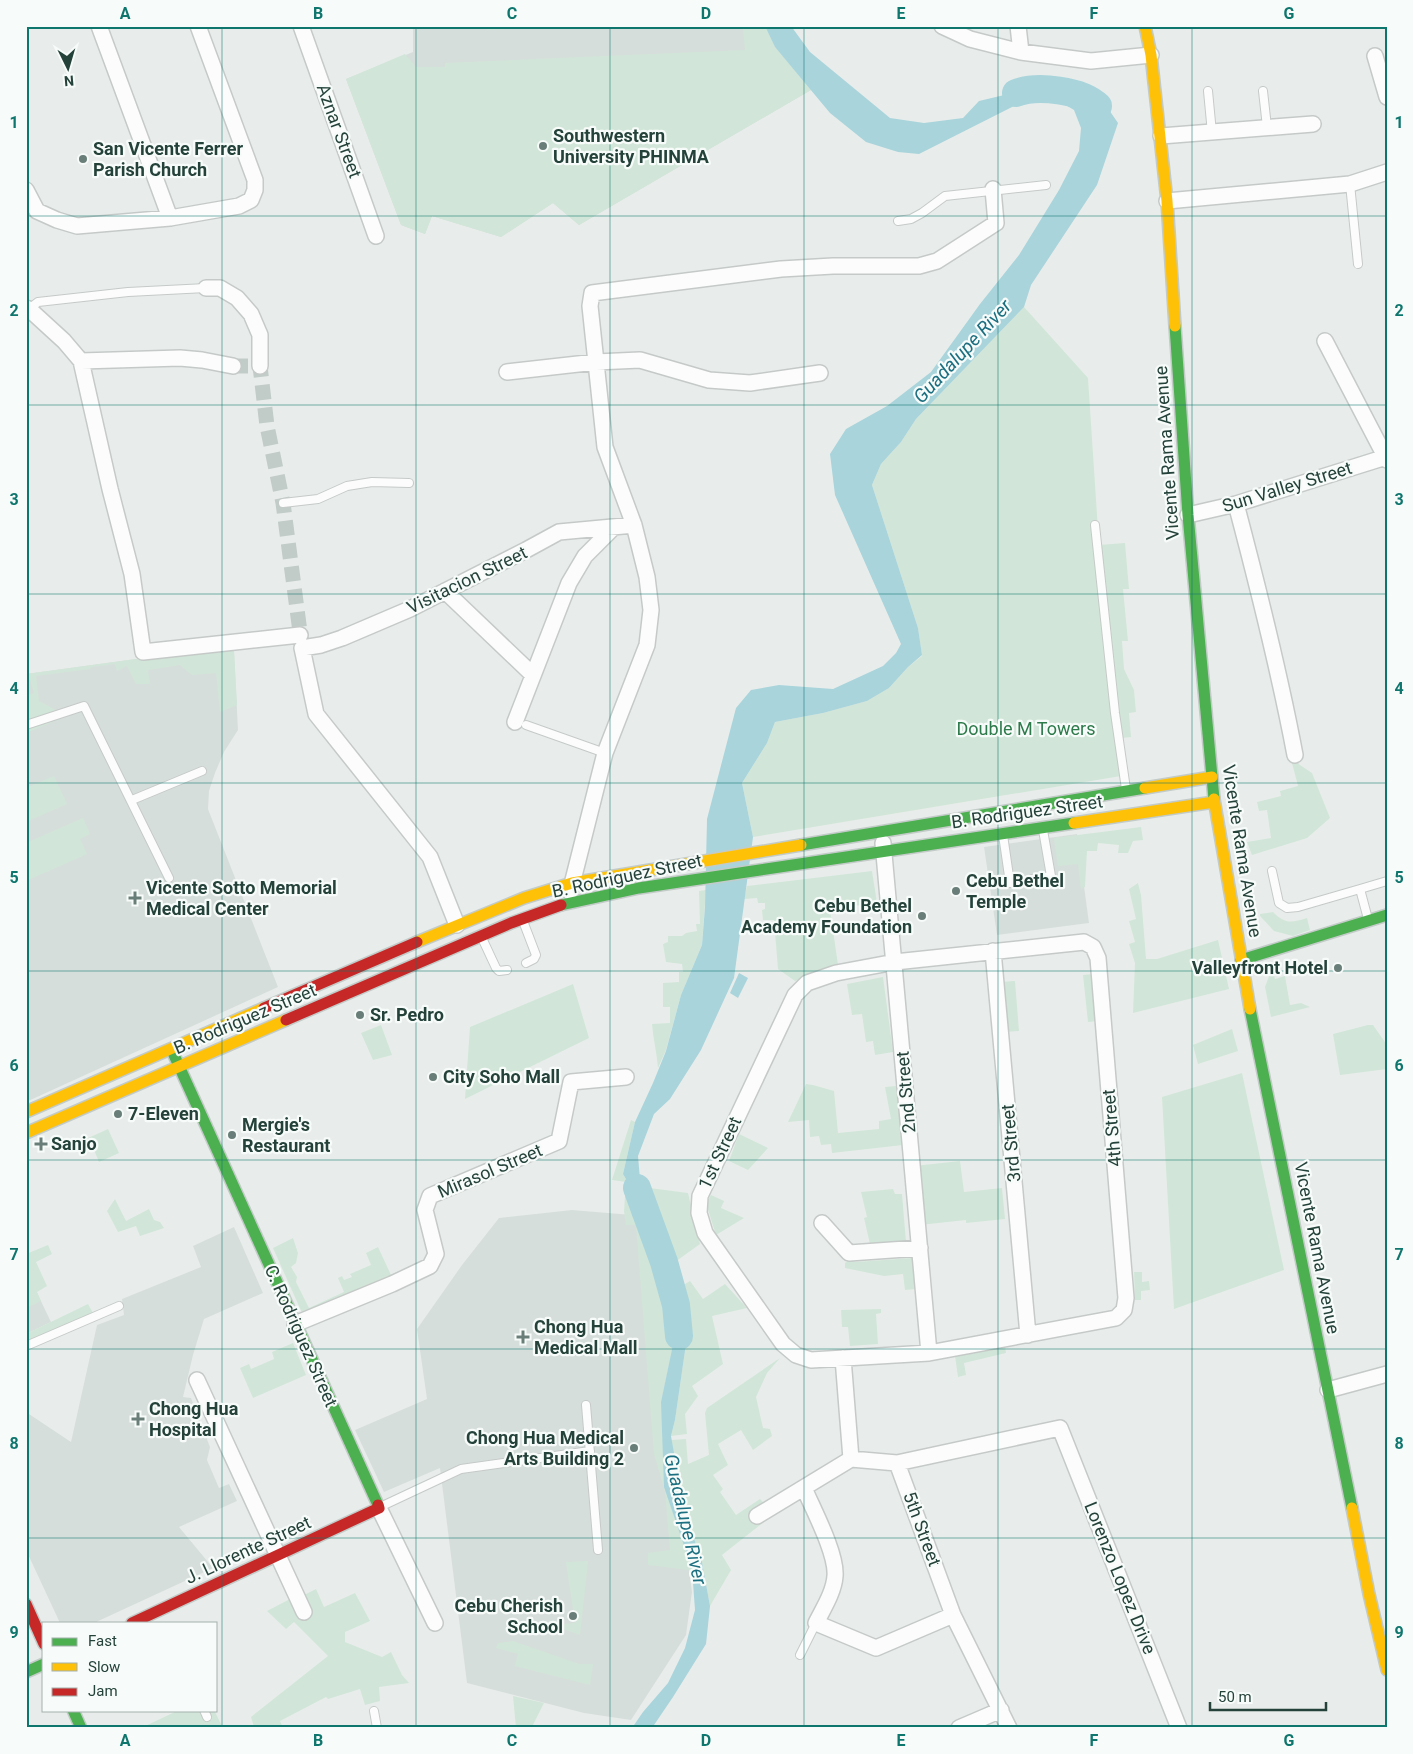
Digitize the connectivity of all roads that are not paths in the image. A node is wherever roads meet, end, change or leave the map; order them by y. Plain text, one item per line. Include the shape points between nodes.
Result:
1 (99, 26) edge
2 (198, 26) edge
3 (301, 26) edge
4 (942, 26) edge
5 (1018, 26) edge
6 (1145, 26) edge
7 (1021, 52) junction
8 (1151, 55) junction
9 (1375, 56) dead end
10 (1208, 91) dead end
11 (1263, 91) dead end
12 (1387, 97) edge
13 (1313, 124) dead end
14 (1267, 127) junction
15 (1212, 132) junction
16 (1161, 136) junction
17 (1387, 172) edge
18 (1350, 184) junction
19 (1046, 185) dead end
20 (993, 189) junction
21 (26, 190) edge
22 (1167, 201) junction
23 (170, 218) junction
24 (898, 221) dead end
25 (376, 236) dead end
26 (1358, 264) dead end
27 (206, 288) joint
28 (28, 308) edge
29 (1325, 341) dead end
30 (81, 361) junction
31 (596, 362) junction
32 (234, 366) tunnel mouth
33 (260, 366) dead end
34 (507, 372) dead end
35 (820, 373) dead end
36 (1386, 458) edge
37 (409, 483) dead end
38 (283, 503) dead end
39 (1236, 504) junction
40 (1188, 515) junction
41 (1094, 525) dead end
42 (634, 526) junction
43 (613, 528) junction
44 (445, 591) junction
45 (301, 642) junction
46 (533, 675) junction
47 (520, 724) joint
48 (26, 725) edge
49 (605, 753) junction
50 (1295, 755) dead end
51 (202, 771) dead end
52 (1212, 777) junction
53 (1126, 791) junction
54 (132, 800) junction
55 (1214, 802) junction
56 (1043, 828) junction
57 (882, 831) junction
58 (1003, 834) junction
59 (884, 851) junction
60 (1272, 871) dead end
61 (169, 878) dead end
62 (1387, 881) edge
63 (572, 883) junction
64 (1360, 890) junction
65 (568, 903) junction
66 (1387, 915) edge
67 (522, 919) junction
68 (1368, 921) junction
69 (457, 925) junction
70 (482, 936) junction
71 (993, 952) junction
72 (1241, 960) junction
73 (894, 962) junction
74 (526, 963) dead end
75 (507, 970) dead end
76 (171, 1048) junction
77 (179, 1066) junction
78 (626, 1077) dead end
79 (26, 1112) edge
80 (26, 1133) edge
81 (822, 1223) dead end
82 (920, 1248) junction
83 (119, 1306) dead end
84 (295, 1324) junction
85 (1028, 1335) junction
86 (26, 1346) edge
87 (930, 1353) junction
88 (843, 1358) junction
89 (1387, 1374) edge
90 (197, 1380) dead end
91 (1328, 1390) junction
92 (586, 1405) dead end
93 (590, 1451) junction
94 (851, 1459) junction
95 (897, 1463) junction
96 (804, 1488) junction
97 (378, 1508) junction
98 (757, 1516) dead end
99 (598, 1550) dead end
100 (277, 1555) junction
101 (26, 1604) edge
102 (304, 1612) dead end
103 (953, 1615) junction
104 (135, 1622) edge
105 (434, 1623) dead end
106 (816, 1624) junction
107 (42, 1640) edge
108 (800, 1655) dead end
109 (42, 1665) edge
110 (1387, 1670) edge
111 (26, 1672) edge
112 (1001, 1710) junction
113 (374, 1711) dead end
114 (75, 1712) edge
115 (81, 1728) edge
116 (376, 1728) edge
117 (959, 1728) edge
118 (1009, 1728) edge
119 (1179, 1728) edge

1 - 23 street
2 - 23 street via 255,180 254,190 251,200 238,206
3 - 25 street, Aznar Street
4 - 7 street via 970,39
5 - 7 street
6 - 8 main road, Vicente Rama Avenue
7 - 8 street via 1092,61
8 - 16 main road, Vicente Rama Avenue
9 - 12 street
10 - 15 lane
11 - 14 lane
13 - 14 street
14 - 15 street
15 - 16 street
16 - 22 main road, Vicente Rama Avenue
17 - 18 street
18 - 22 street
18 - 26 lane
19 - 20 lane
20 - 24 lane via 945,196 911,219
20 - 31 street via 996,223 937,261 919,266 781,269 592,293 590,306
21 - 23 street via 36,211 77,226
22 - 40 main road, Vicente Rama Avenue
27 - 28 lane via 38,302
27 - 33 street via 220,288 232,294 251,314 260,335
28 - 30 street
29 - 36 street
30 - 32 street via 180,358
30 - 45 street, Visitacion Street via 132,574 143,652
31 - 34 street
31 - 35 street via 640,360 709,380 750,383
31 - 42 street via 605,447
36 - 39 street, Sun Valley Street
37 - 38 lane via 372,482 347,486 318,499
39 - 40 street, Sun Valley Street
39 - 50 street via 1259,588
40 - 52 main road, Vicente Rama Avenue
41 - 53 lane via 1114,713
42 - 43 street, Visitacion Street
42 - 49 street via 647,577 651,610 647,644
43 - 44 street, Visitacion Street via 559,532
43 - 46 street via 585,556 569,583
44 - 45 street, Visitacion Street via 342,638 321,645
44 - 46 street
45 - 69 street via 316,714 430,857
46 - 47 street
47 - 49 lane
48 - 54 lane via 84,706
49 - 63 street
51 - 54 lane
52 - 53 main road, B. Rodriguez Street
52 - 55 main road, Vicente Rama Avenue
53 - 57 main road, B. Rodriguez Street
54 - 61 lane
55 - 56 main road, B. Rodriguez Street
55 - 72 main road, Vicente Rama Avenue
56 - 58 main road, B. Rodriguez Street
56 - 58 lane via 1051,876 1010,883
57 - 59 street, 2nd Street
57 - 63 main road, B. Rodriguez Street
58 - 59 main road, B. Rodriguez Street
59 - 65 main road, B. Rodriguez Street via 691,879
59 - 73 street, 2nd Street
60 - 64 lane via 1279,903 1287,908
62 - 64 lane
63 - 65 street
63 - 69 main road, B. Rodriguez Street
64 - 68 lane
65 - 67 main road, B. Rodriguez Street
66 - 68 main road
67 - 70 main road, B. Rodriguez Street
67 - 74 lane via 536,955
68 - 72 main road
69 - 76 main road, B. Rodriguez Street
70 - 75 lane via 496,968
70 - 77 main road, B. Rodriguez Street
71 - 73 street, 4th Street
71 - 85 street, 3rd Street
71 - 85 street, 4th Street via 1084,942 1093,947 1098,958 1126,1298 1124,1310 1116,1318
72 - 91 main road, Vicente Rama Avenue
73 - 82 street, 2nd Street
73 - 88 street, 1st Street via 836,973 807,984 794,995 700,1196 699,1213 705,1234 783,1344 796,1355 811,1360
76 - 77 main road, C. Rodriguez Street
76 - 79 main road, B. Rodriguez Street
77 - 80 main road, B. Rodriguez Street
77 - 84 main road, C. Rodriguez Street
78 - 84 street, Mirasol Street via 571,1082 559,1141 430,1196 425,1210 436,1254 430,1266
81 - 82 street via 849,1253
82 - 87 street, 2nd Street
83 - 86 lane
84 - 97 main road, C. Rodriguez Street
85 - 87 street, 4th Street
87 - 88 street, 1st Street
88 - 94 street
89 - 91 street
90 - 100 street
91 - 110 main road, Vicente Rama Avenue
92 - 93 lane
93 - 97 lane via 461,1469
93 - 99 lane
94 - 95 street
94 - 96 street
95 - 103 street, 5th Street
95 - 119 street, Lorenzo Lopez Drive via 1060,1428
96 - 98 street
96 - 106 street via 831,1554 835,1576
97 - 100 main road, J. Llorente Street
97 - 105 street, C. Rodriguez Street
100 - 102 street
100 - 104 main road, J. Llorente Street via 159,1614
101 - 107 main road
103 - 106 street via 876,1648
103 - 112 street, 5th Street
106 - 108 lane
109 - 111 main road
112 - 117 street
112 - 118 street, 5th Street
113 - 116 lane
114 - 115 main road

